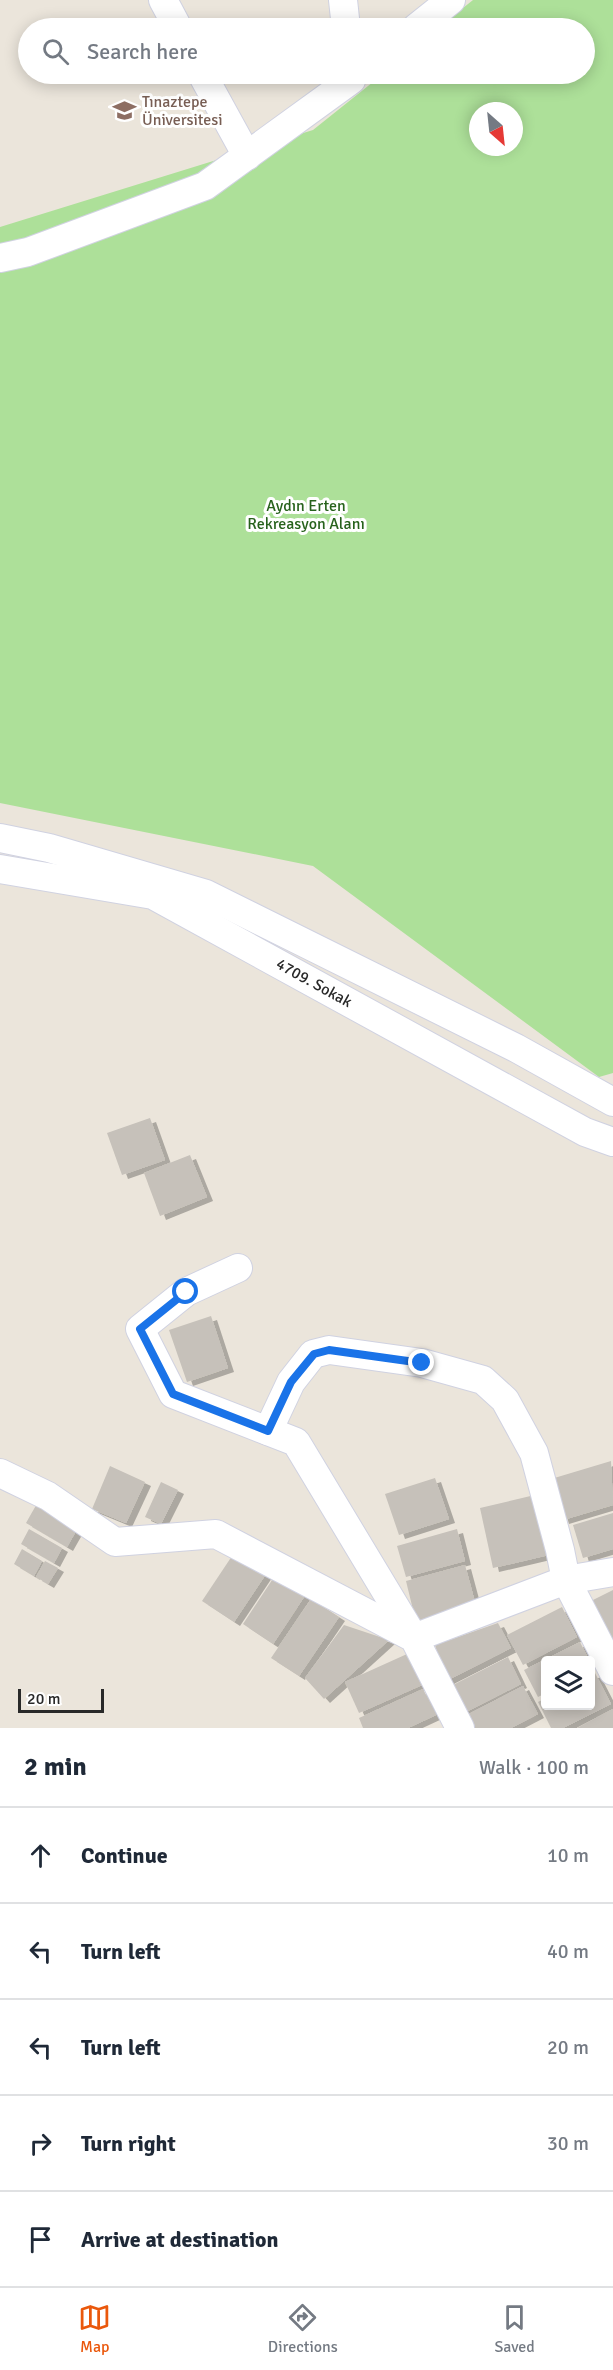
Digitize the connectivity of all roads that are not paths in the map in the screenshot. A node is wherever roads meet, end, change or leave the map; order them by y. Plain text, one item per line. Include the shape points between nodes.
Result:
1 (163, 0) edge
2 (343, 0) edge
3 (451, 0) edge
4 (173, 18) edge
5 (345, 18) edge
6 (428, 18) edge
7 (207, 84) edge
8 (343, 84) edge
9 (247, 156) junction
10 (0, 258) edge
11 (0, 838) edge
12 (0, 869) edge
13 (613, 1102) edge
14 (613, 1142) edge
15 (238, 1268) dead end
16 (268, 1431) junction
17 (0, 1473) edge
18 (613, 1572) edge
19 (566, 1580) junction
20 (414, 1638) junction
21 (613, 1671) edge
22 (460, 1728) edge

1 - 4 street
2 - 5 street
3 - 6 street
7 - 9 street
8 - 9 street
9 - 10 street via 205,186 28,252
11 - 13 street, 4709. Sokak via 49,848 206,894 516,1048
12 - 14 street, 4709. Sokak via 153,895 585,1132
15 - 16 street via 186,1292 140,1329 173,1394
16 - 19 street via 291,1382 314,1354 329,1350 422,1363 483,1380 505,1400 534,1453
16 - 20 street via 296,1442
17 - 20 street via 48,1496 115,1542 216,1534
18 - 19 street
19 - 20 street
19 - 21 street
20 - 22 street

